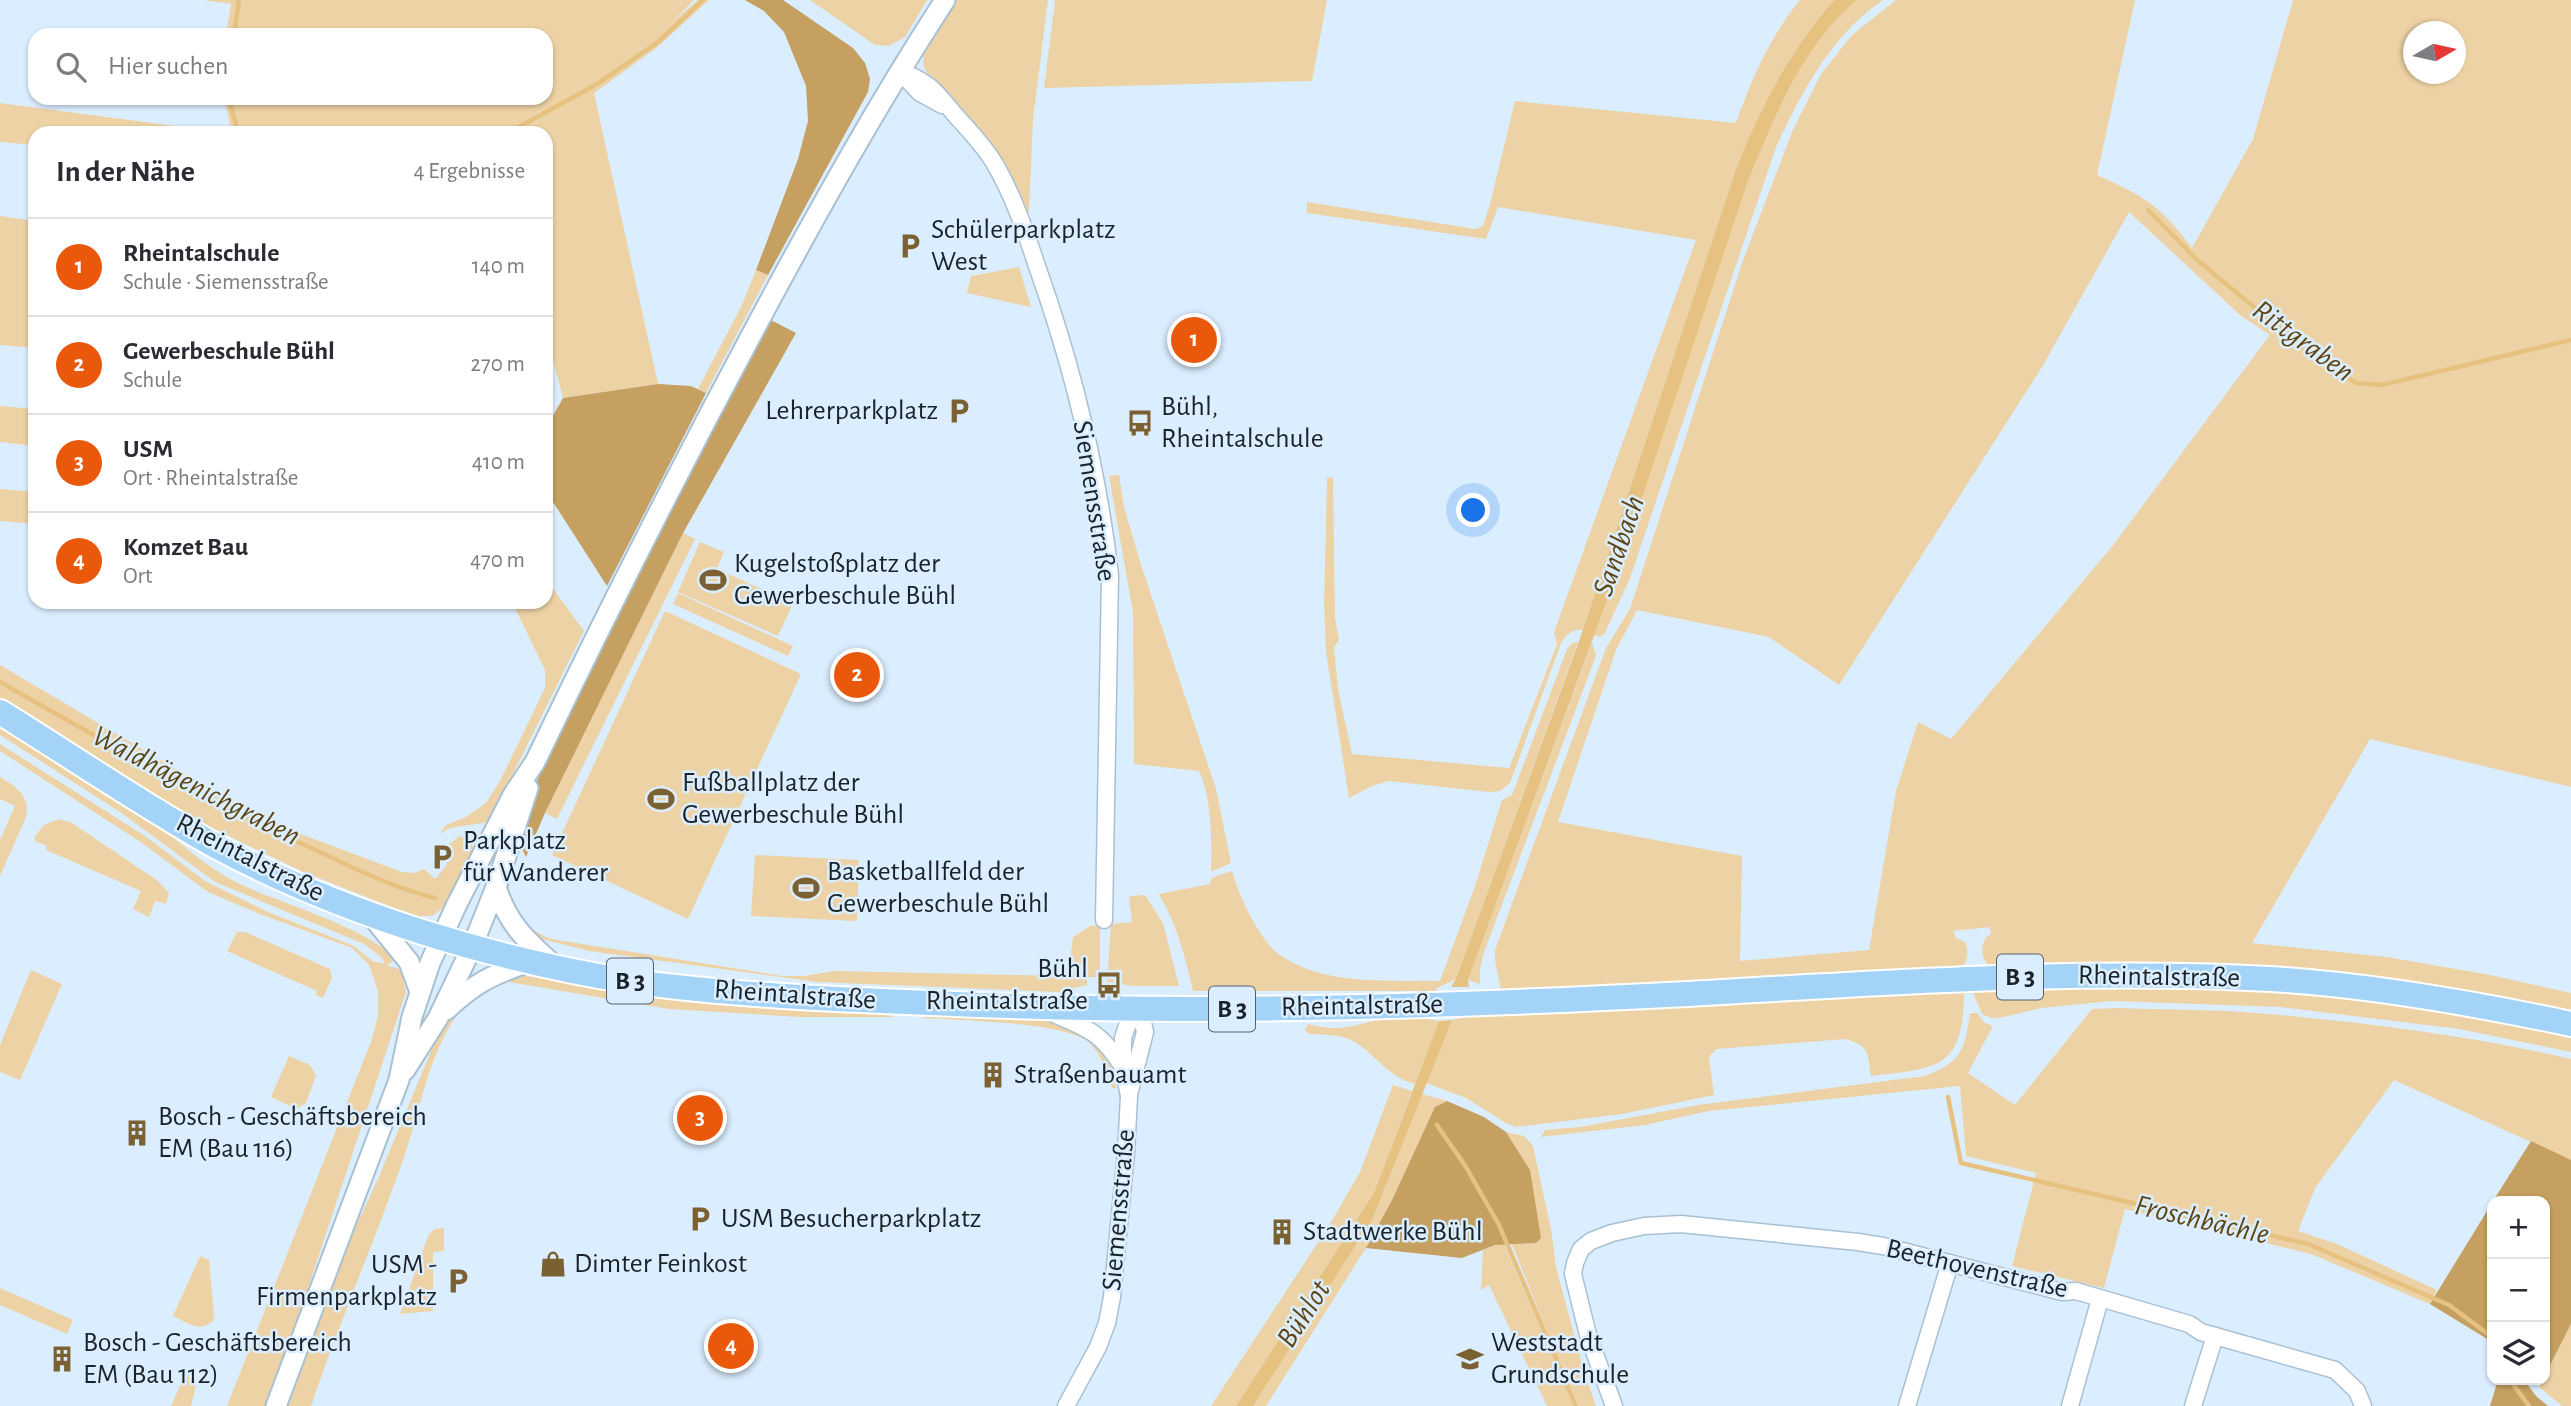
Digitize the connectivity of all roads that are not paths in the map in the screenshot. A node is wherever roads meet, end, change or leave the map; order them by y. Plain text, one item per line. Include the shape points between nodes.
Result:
1 (945, 0) edge
2 (899, 71) junction
3 (0, 712) edge
4 (535, 762) junction
5 (496, 887) junction
6 (370, 914) junction
7 (1104, 920) dead end
8 (441, 937) junction
9 (472, 947) junction
10 (529, 962) junction
11 (556, 968) junction
12 (420, 992) junction
13 (1039, 1008) junction
14 (1140, 1008) junction
15 (438, 1018) junction
16 (2571, 1024) edge
17 (1123, 1068) junction
18 (399, 1080) junction
19 (1129, 1096) junction
20 (1950, 1263) junction
21 (2101, 1298) junction
22 (2215, 1336) junction
23 (276, 1406) edge
24 (1066, 1406) edge
25 (1614, 1406) edge
26 (1907, 1406) edge
27 (2070, 1406) edge
28 (2193, 1406) edge
29 (2363, 1406) edge

1 - 2 street
2 - 4 street via 825,197 708,415
2 - 7 street, Siemensstraße via 932,88 993,162 1023,226 1074,384 1103,518 1110,575
3 - 6 main road, Rheintalstraße / B 3 via 215,845
4 - 5 street
4 - 8 street via 513,794
5 - 9 street
5 - 11 street via 514,928
6 - 8 main road, Rheintalstraße / B 3
6 - 12 street via 409,962
8 - 9 main road, Rheintalstraße / B 3
8 - 12 street
9 - 10 main road, Rheintalstraße / B 3
9 - 15 street
10 - 11 main road, Rheintalstraße / B 3
10 - 15 street via 472,986
11 - 13 main road, Rheintalstraße / B 3 via 705,989
12 - 18 street
13 - 14 main road, Rheintalstraße / B 3
13 - 17 street via 1093,1031
14 - 16 main road, Rheintalstraße / B 3 via 1467,1004 1976,978 2127,975 2385,990
14 - 17 street, Siemensstraße via 1123,1038
14 - 19 street via 1144,1032
15 - 18 street
17 - 19 street, Siemensstraße
18 - 23 street
19 - 24 street, Siemensstraße via 1107,1323
20 - 21 street, Beethovenstraße
20 - 25 street, Beethovenstraße via 1858,1242 1681,1224 1644,1226 1591,1241 1581,1249 1573,1274
20 - 26 street
21 - 22 street, Beethovenstraße
21 - 27 street
22 - 28 street
22 - 29 street, Beethovenstraße via 2334,1370 2350,1382

